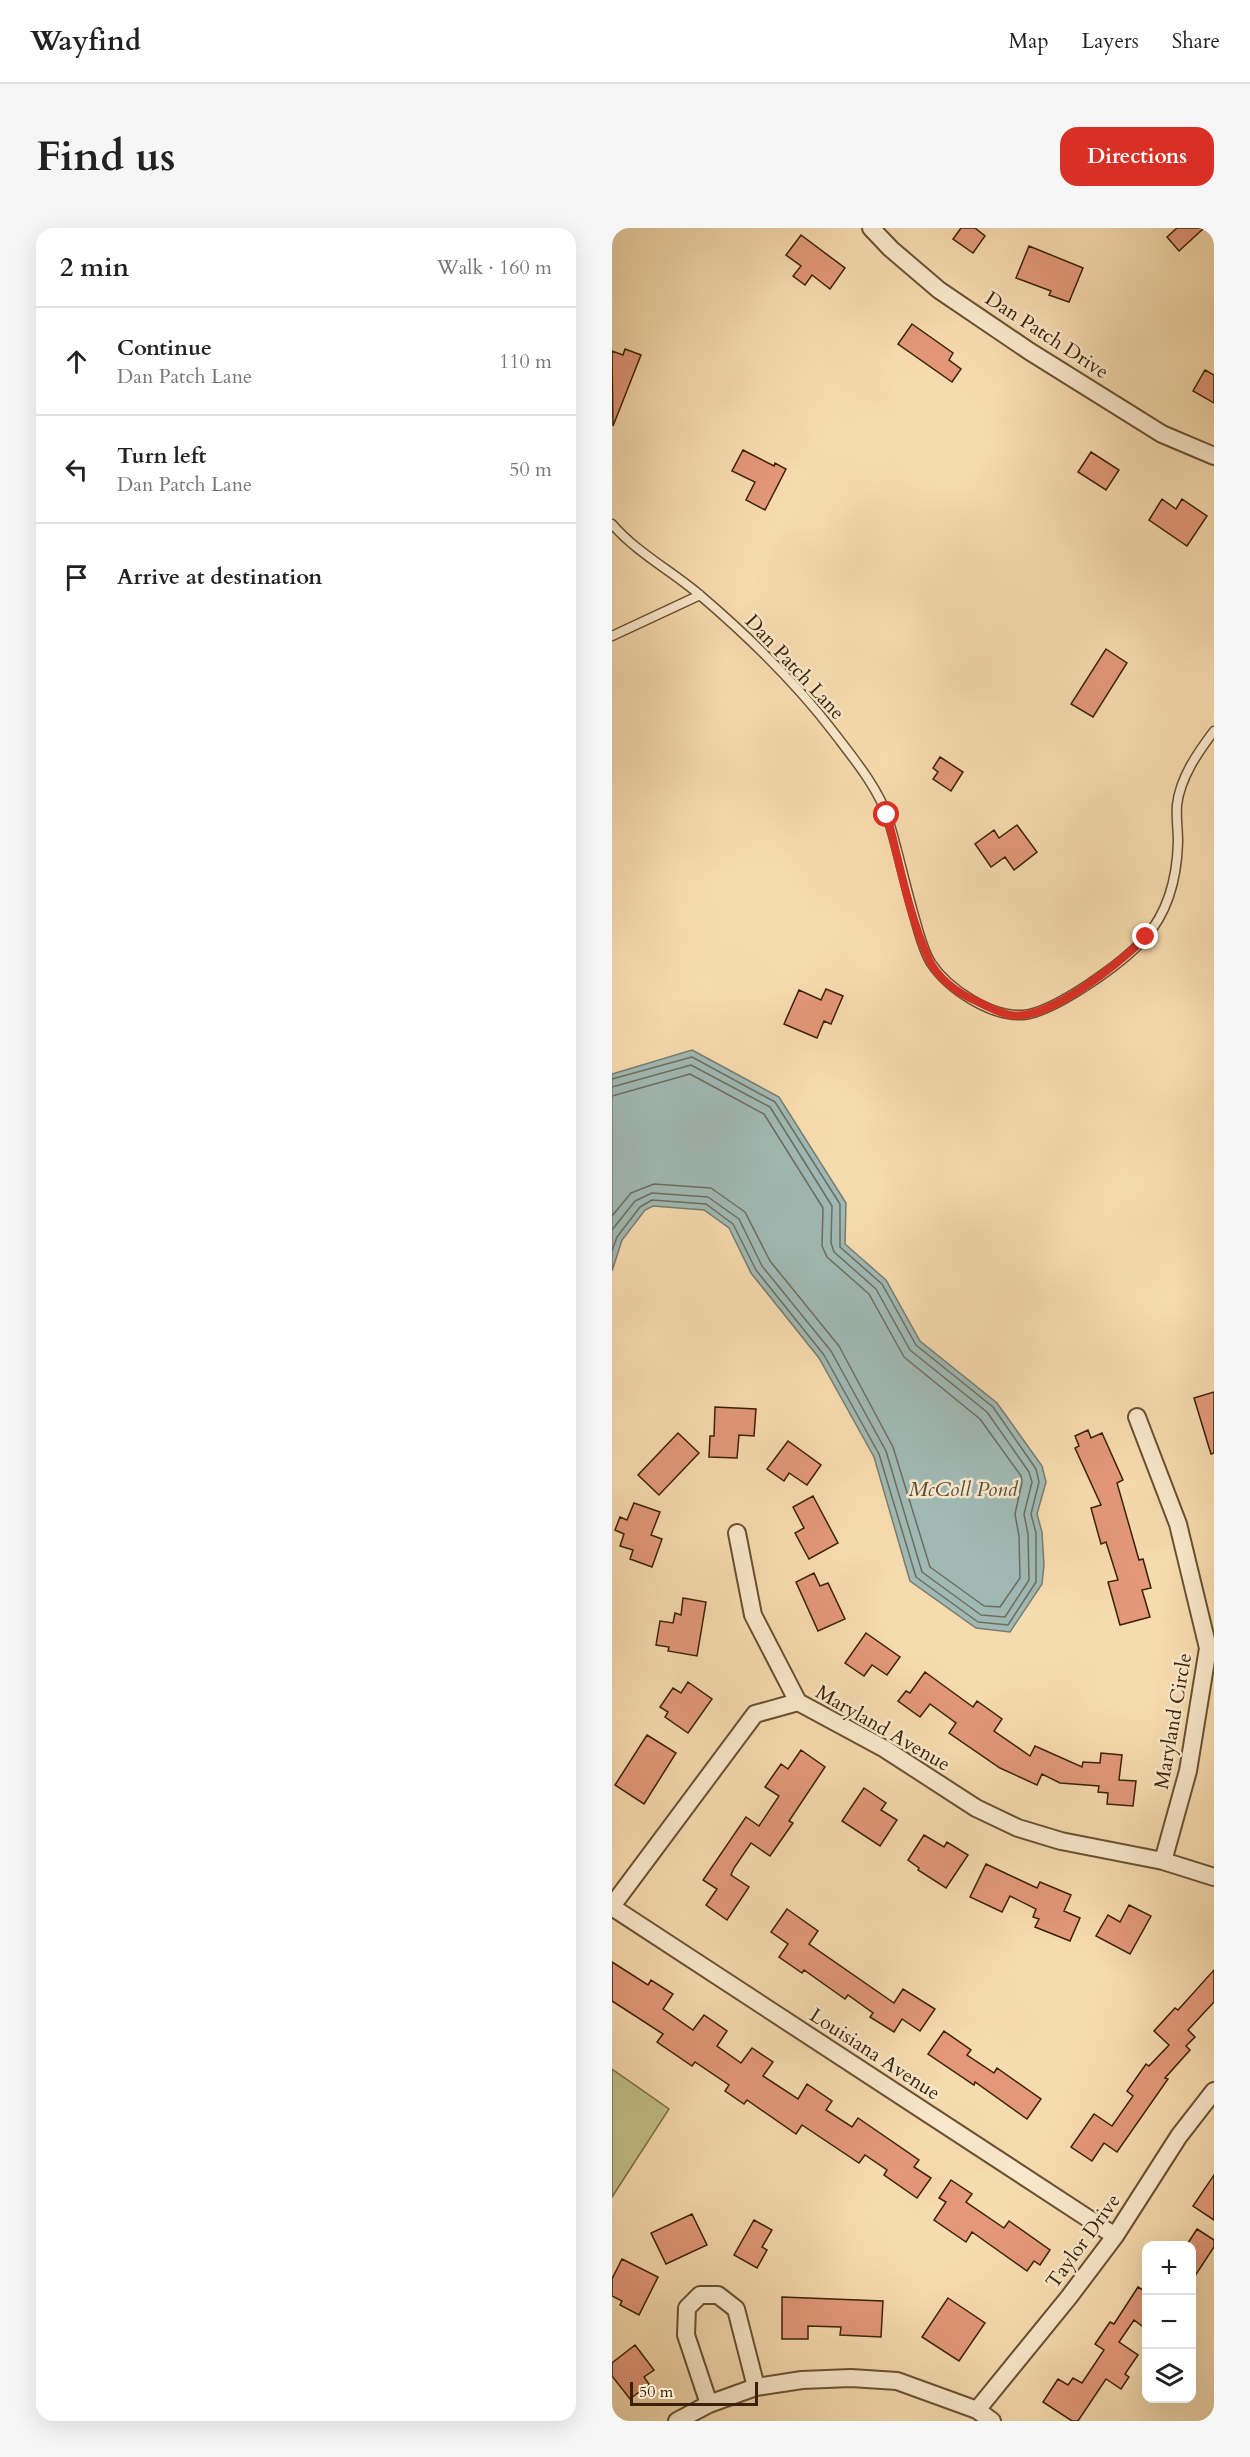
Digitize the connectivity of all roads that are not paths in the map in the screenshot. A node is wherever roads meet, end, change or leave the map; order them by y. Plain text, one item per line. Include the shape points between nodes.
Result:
1 (871, 228) edge
2 (1214, 456) edge
3 (612, 524) edge
4 (700, 595) junction
5 (612, 636) edge
6 (1214, 731) edge
7 (1137, 1417) dead end
8 (737, 1533) dead end
9 (798, 1702) junction
10 (1163, 1861) junction
11 (1214, 1877) edge
12 (612, 1906) edge
13 (1214, 2091) edge
14 (1115, 2236) junction
15 (756, 2387) junction
16 (709, 2404) junction
17 (977, 2410) junction
18 (677, 2421) edge
19 (992, 2421) edge

1 - 2 street, Dan Patch Drive via 939,290 1029,351 1162,434
3 - 4 lane, Dan Patch Lane
4 - 5 lane
4 - 6 lane, Dan Patch Lane via 807,698 871,786 887,815 930,961 963,996 1010,1015 1037,1012 1071,996 1128,955 1146,937 1176,876 1177,804 1199,750
7 - 10 street, Maryland Circle via 1178,1524 1208,1648 1188,1771
8 - 9 street via 753,1615
9 - 10 street, Maryland Avenue via 885,1749 976,1808 1018,1828 1061,1841
9 - 12 street, Maryland Avenue via 755,1714
10 - 11 street, Maryland Avenue
12 - 14 street, Louisiana Avenue
13 - 14 street, Taylor Drive via 1179,2136
14 - 17 street, Taylor Drive
15 - 16 street
15 - 16 street via 736,2309 718,2295 700,2295 687,2308 686,2335
15 - 17 street via 802,2380 897,2381
16 - 18 street
17 - 19 street

